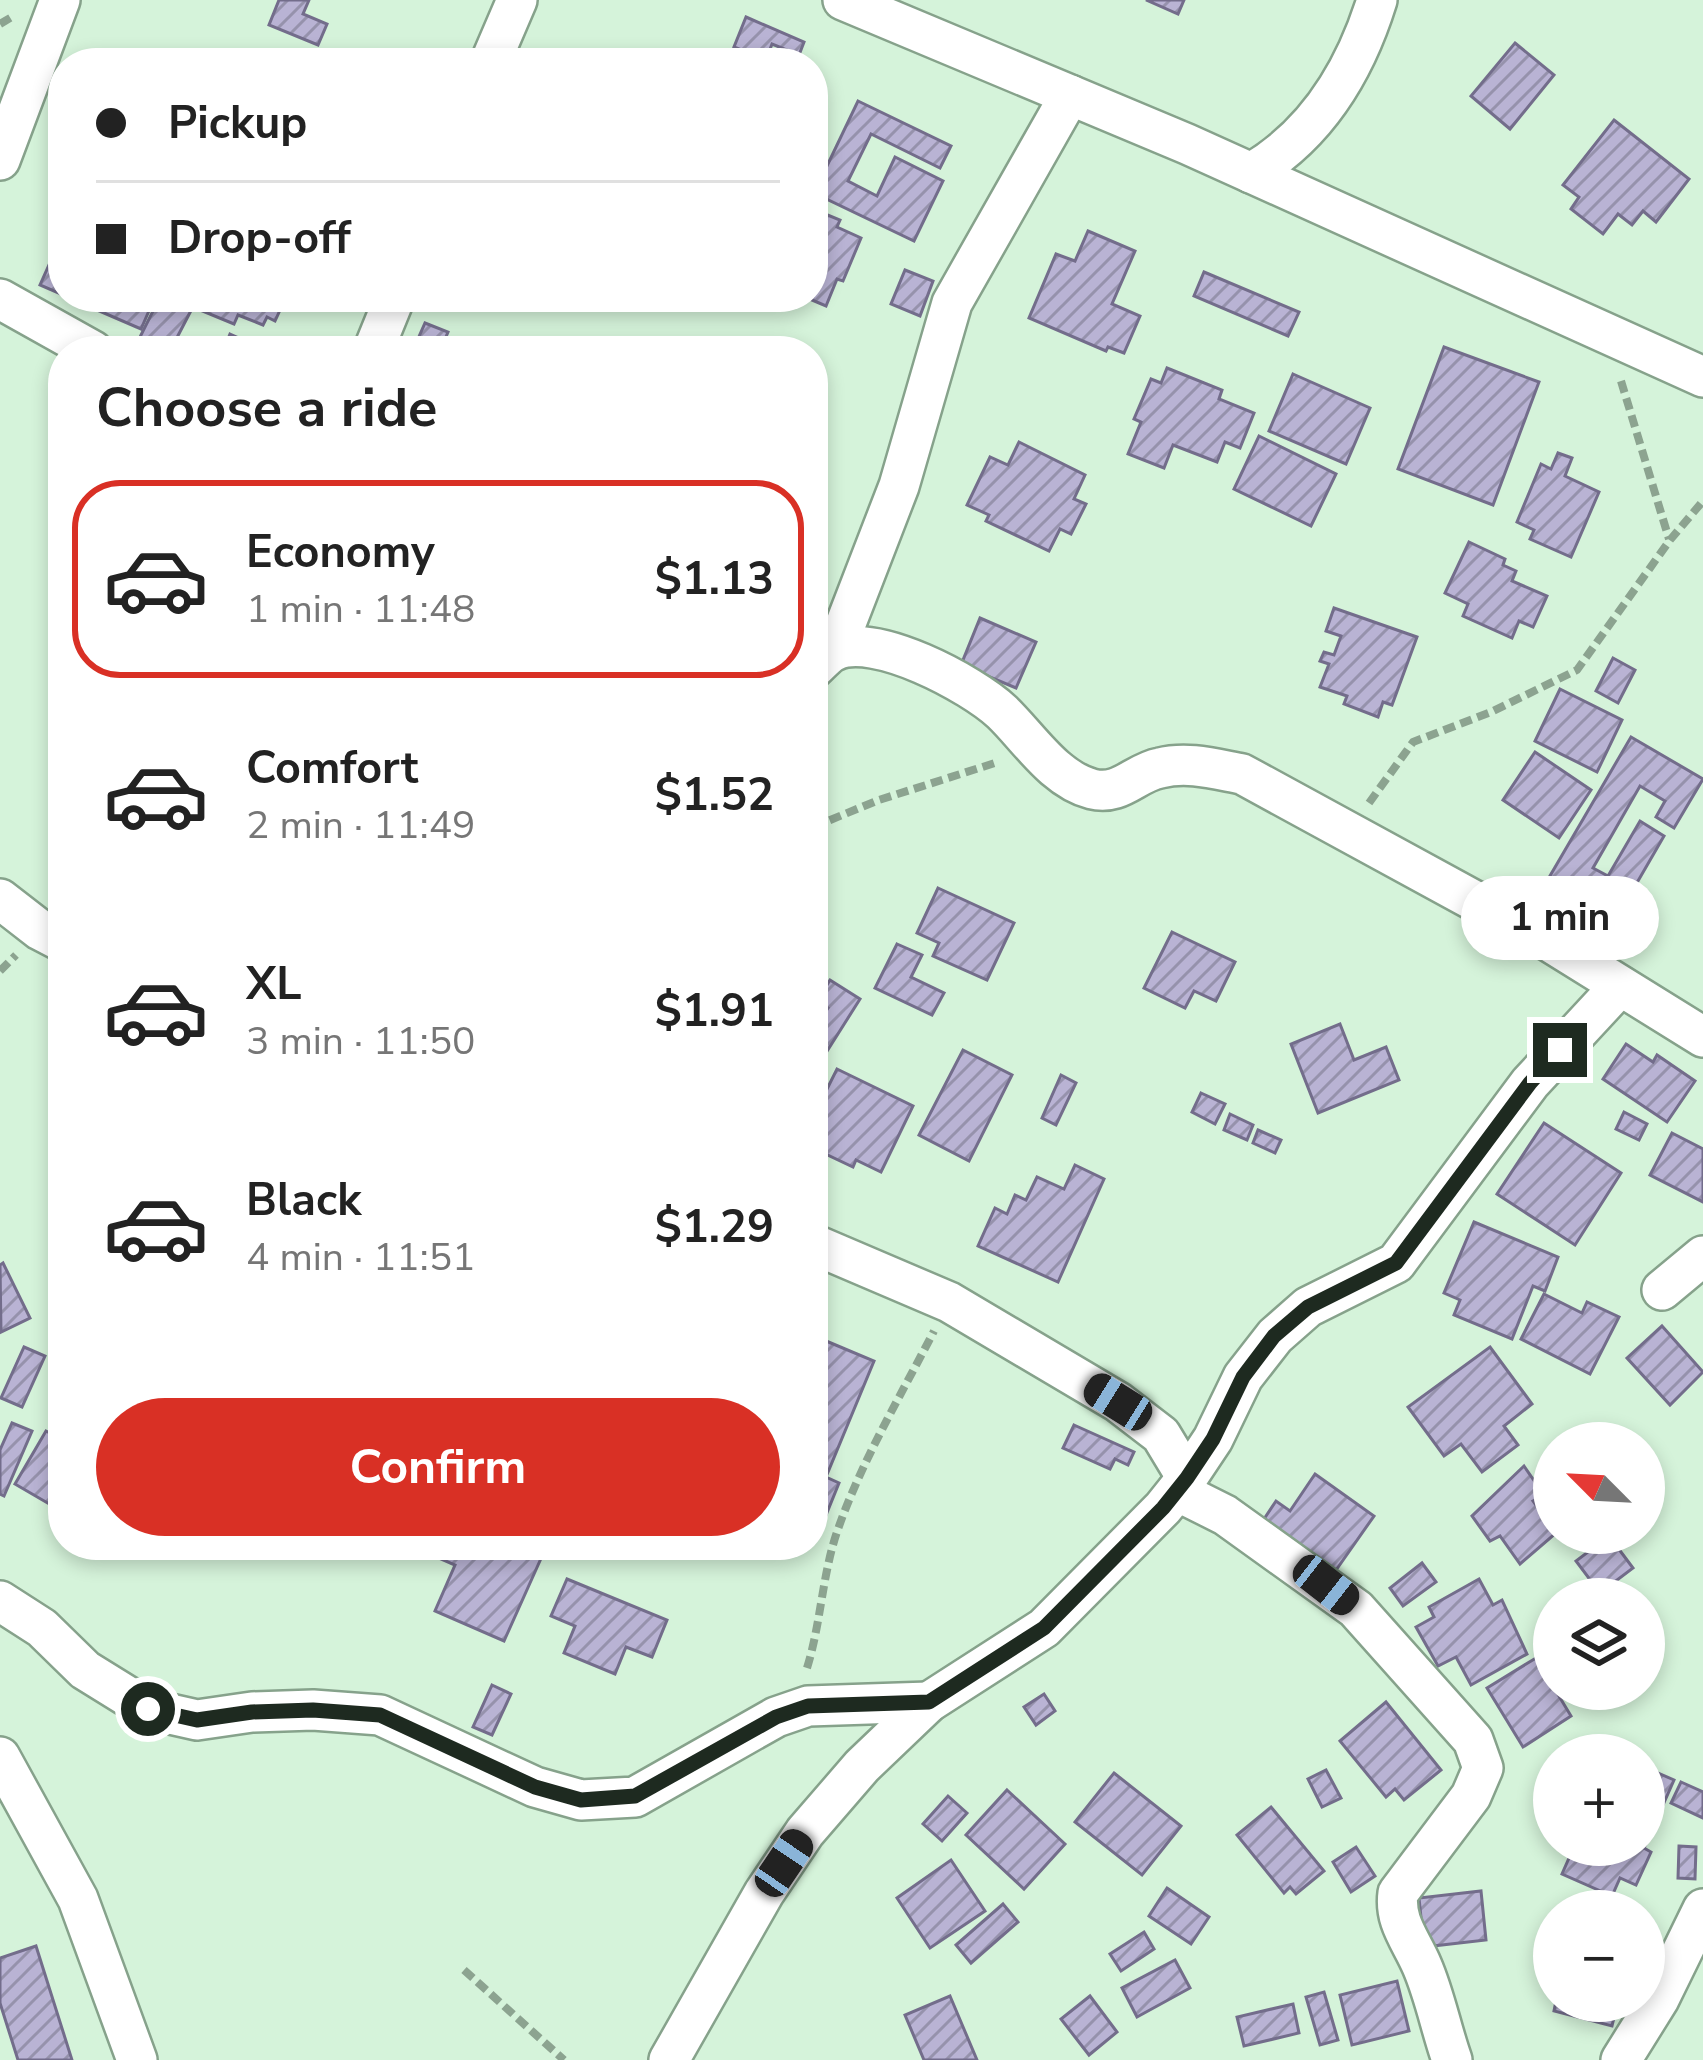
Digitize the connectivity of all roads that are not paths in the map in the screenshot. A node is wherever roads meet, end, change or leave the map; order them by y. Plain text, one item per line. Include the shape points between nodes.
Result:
1 (60, 0) edge
2 (517, 0) edge
3 (843, 0) edge
4 (1377, 0) edge
5 (496, 48) edge
6 (1070, 95) junction
7 (0, 160) edge
8 (1251, 173) junction
9 (0, 299) edge
10 (66, 336) edge
11 (1703, 377) edge
12 (828, 650) edge
13 (828, 658) edge
14 (0, 899) edge
15 (48, 922) edge
16 (1620, 986) junction
17 (1703, 1036) edge
18 (828, 1250) edge
19 (1703, 1256) edge
20 (1662, 1290) dead end
21 (1182, 1485) junction
22 (0, 1601) edge
23 (929, 1702) junction
24 (0, 1757) edge
25 (1703, 1909) edge
26 (137, 2060) edge
27 (669, 2060) edge
28 (1452, 2060) edge
29 (1621, 2060) edge

1 - 7 street
2 - 5 street
3 - 6 street
4 - 8 street via 1332,100 1283,154
6 - 8 street
6 - 12 street via 952,303 899,486
8 - 11 street
9 - 10 street
13 - 16 street via 880,649 946,674 1087,788 1113,792 1157,768 1242,774
14 - 15 street
16 - 17 street
16 - 21 street via 1530,1083 1396,1263 1308,1307 1274,1336
18 - 21 street via 949,1302 1118,1402 1161,1435
19 - 20 street
21 - 23 street via 1044,1628
21 - 28 street via 1356,1609 1473,1740 1483,1768 1471,1796 1398,1893 1396,1908
22 - 23 street via 148,1709 197,1720 313,1710 380,1715 581,1800 635,1796 796,1710
23 - 27 street via 805,1832
24 - 26 street via 78,1899
25 - 29 street

